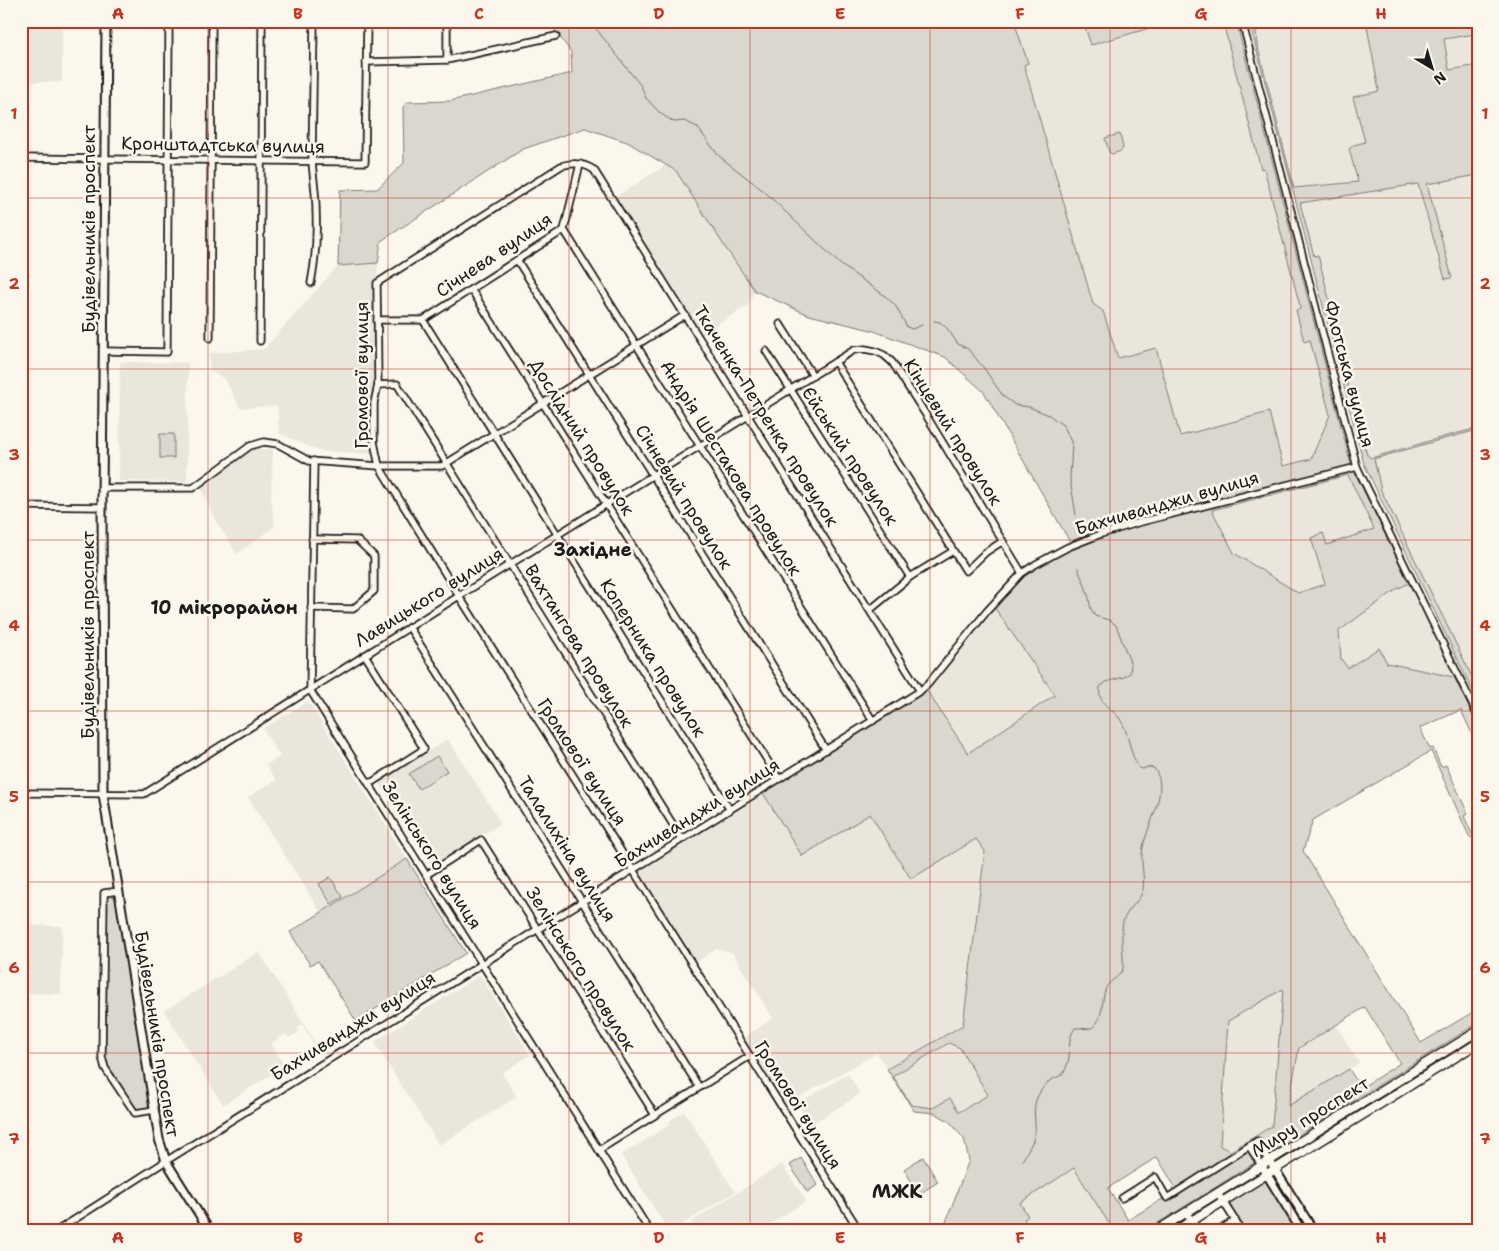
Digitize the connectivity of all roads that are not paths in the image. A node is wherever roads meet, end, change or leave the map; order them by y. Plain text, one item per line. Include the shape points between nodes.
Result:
1 (106, 21) edge
2 (169, 21) edge
3 (212, 21) edge
4 (262, 21) edge
5 (314, 21) edge
6 (367, 21) edge
7 (447, 21) edge
8 (1242, 21) edge
9 (556, 36) dead end
10 (447, 60) junction
11 (366, 62) junction
12 (21, 158) edge
13 (104, 159) junction
14 (167, 160) junction
15 (212, 160) junction
16 (261, 161) junction
17 (312, 161) junction
18 (580, 164) junction
19 (564, 230) junction
20 (517, 260) junction
21 (311, 284) dead end
22 (471, 289) junction
23 (685, 315) junction
24 (377, 320) junction
25 (423, 320) junction
26 (780, 324) dead end
27 (210, 338) dead end
28 (260, 341) dead end
29 (637, 346) junction
30 (103, 351) junction
31 (766, 351) dead end
32 (835, 362) junction
33 (590, 375) junction
34 (813, 376) junction
35 (378, 385) junction
36 (790, 390) junction
37 (543, 404) junction
38 (748, 416) junction
39 (494, 434) junction
40 (700, 446) junction
41 (314, 462) junction
42 (447, 464) junction
43 (379, 466) junction
44 (1357, 467) junction
45 (653, 475) junction
46 (102, 488) junction
47 (606, 504) junction
48 (21, 506) edge
49 (102, 507) junction
50 (558, 534) junction
51 (312, 539) junction
52 (1003, 541) junction
53 (953, 550) junction
54 (510, 564) junction
55 (1022, 573) junction
56 (910, 577) junction
57 (459, 596) junction
58 (311, 608) junction
59 (870, 610) junction
60 (409, 627) junction
61 (365, 655) junction
62 (310, 690) junction
63 (920, 691) junction
64 (1478, 716) edge
65 (872, 721) junction
66 (826, 750) junction
67 (779, 779) junction
68 (369, 784) junction
69 (21, 793) edge
70 (103, 794) junction
71 (730, 810) junction
72 (682, 839) junction
73 (633, 870) junction
74 (426, 874) junction
75 (119, 891) junction
76 (582, 902) junction
77 (538, 929) junction
78 (482, 964) junction
79 (1478, 1031) edge
80 (1478, 1043) edge
81 (750, 1056) junction
82 (699, 1087) junction
83 (1377, 1093) junction
84 (1382, 1102) junction
85 (154, 1110) junction
86 (655, 1115) junction
87 (1249, 1146) junction
88 (599, 1150) junction
89 (1269, 1160) junction
90 (166, 1161) junction
91 (1261, 1165) junction
92 (1274, 1169) junction
93 (1266, 1174) junction
94 (1217, 1192) junction
95 (1122, 1198) dead end
96 (1207, 1199) junction
97 (1223, 1201) junction
98 (1212, 1207) junction
99 (1183, 1214) junction
100 (1192, 1220) junction
101 (1235, 1220) junction
102 (58, 1230) edge
103 (209, 1230) edge
104 (649, 1230) edge
105 (859, 1230) edge
106 (1158, 1230) edge
107 (1177, 1230) edge
108 (1194, 1230) edge
109 (1220, 1230) edge
110 (1241, 1230) edge
111 (1301, 1230) edge
112 (1313, 1230) edge

1 - 13 main road, Будівельників проспект
2 - 14 street
3 - 15 street
4 - 16 street
5 - 17 street
6 - 11 street
7 - 10 street
8 - 44 street, Флотська вулиця
9 - 10 street
10 - 11 street
11 - 17 street, Кронштадтська вулиця via 365,162
12 - 13 street, Кронштадтська вулиця
13 - 14 street, Кронштадтська вулиця
13 - 30 main road, Будівельників проспект
14 - 15 street, Кронштадтська вулиця
14 - 30 street via 168,352
15 - 16 street, Кронштадтська вулиця
15 - 27 street
16 - 17 street, Кронштадтська вулиця
16 - 28 street
17 - 21 street via 316,259
18 - 19 street, Січнева вулиця
18 - 23 street, Ткаченка-Петренка провулок via 594,170
18 - 24 street, Громової вулиця via 561,166 377,283
19 - 20 street, Січнева вулиця
19 - 29 street, Андрія Шестакова провулок
20 - 22 street, Січнева вулиця
20 - 33 street, Січневий провулок
22 - 25 street, Січнева вулиця
22 - 37 street, Дослідний провулок
23 - 29 street
23 - 38 street, Ткаченка-Петренка провулок
24 - 25 street
24 - 35 street, Громової вулиця
25 - 39 street, Коперника провулок
26 - 34 street
29 - 33 street
29 - 40 street, Андрія Шестакова провулок
30 - 46 main road, Будівельників проспект
31 - 36 street, Єйський провулок
32 - 34 street, Лавицького вулиця
32 - 52 street, Кінцевий провулок via 854,350 864,349 884,355 892,362
32 - 53 street
33 - 37 street
33 - 45 street, Січневий провулок
34 - 36 street, Лавицького вулиця
35 - 42 street, Вахтангова провулок via 397,384
35 - 43 street, Громової вулиця via 374,403 374,442
36 - 38 street, Лавицького вулиця
36 - 56 street, Єйський провулок
37 - 39 street
37 - 47 street, Дослідний провулок
38 - 40 street, Лавицького вулиця
38 - 59 street, Ткаченка-Петренка провулок
39 - 42 street
39 - 50 street, Коперника провулок
40 - 45 street, Лавицького вулиця
40 - 65 street, Андрія Шестакова провулок
41 - 43 street
41 - 46 street via 278,444 264,442 250,446 193,488
41 - 51 street
42 - 43 street
42 - 54 street, Вахтангова провулок
43 - 57 street, Громової вулиця
44 - 55 street, Бахчиванджи вулиця via 1101,534 1068,547
44 - 64 street, Флотська вулиця
45 - 47 street, Лавицького вулиця
45 - 66 street, Січневий провулок
46 - 49 main road, Будівельників проспект
47 - 50 street, Лавицького вулиця
47 - 67 street, Дослідний провулок
48 - 49 street
49 - 70 main road, Будівельників проспект
50 - 54 street, Лавицького вулиця
50 - 71 street, Коперника провулок
51 - 58 street
51 - 58 street via 357,540 374,556 374,591 353,609
52 - 53 street via 966,571
52 - 55 street, Кінцевий провулок
53 - 56 street
54 - 57 street, Лавицького вулиця
54 - 72 street, Вахтангова провулок
55 - 63 street, Бахчиванджи вулиця
56 - 59 street
57 - 60 street, Лавицького вулиця
57 - 73 street, Громової вулиця
58 - 62 street
59 - 63 street, Ткаченка-Петренка провулок
60 - 61 street, Лавицького вулиця
60 - 76 street, Талалихіна вулиця
61 - 62 street, Лавицького вулиця
61 - 68 street via 424,749
62 - 68 street, Зелінського вулиця
62 - 70 street, Лавицького вулиця via 144,794
63 - 65 street, Бахчиванджи вулиця
65 - 66 street, Бахчиванджи вулиця
66 - 67 street, Бахчиванджи вулиця
67 - 71 street, Бахчиванджи вулиця
68 - 74 street, Зелінського вулиця
69 - 70 street, Лавицького вулиця
70 - 75 main road, Будівельників проспект
71 - 72 street, Бахчиванджи вулиця
72 - 73 street, Бахчиванджи вулиця
73 - 76 street, Бахчиванджи вулиця
73 - 81 street, Громової вулиця
74 - 77 street, Зелінського провулок via 482,840
74 - 78 street, Зелінського вулиця
75 - 85 main road, Будівельників проспект
75 - 85 street via 104,894 102,1057 105,1068 135,1113
76 - 77 street, Бахчиванджи вулиця
76 - 82 street, Талалихіна вулиця
77 - 78 street, Бахчиванджи вулиця
77 - 86 street, Зелінського провулок
78 - 88 street, Зелінського вулиця
78 - 90 street, Бахчиванджи вулиця
79 - 83 highway, Миру проспект
80 - 84 highway, Миру проспект
81 - 82 street
81 - 105 street, Громової вулиця
82 - 86 street
83 - 84 highway
83 - 89 highway, Миру проспект
84 - 92 highway, Миру проспект
85 - 90 main road, Будівельників проспект
86 - 88 street
87 - 89 street via 1257,1141
87 - 91 street
87 - 95 street via 1167,1198 1155,1177
88 - 104 street, Зелінського вулиця
89 - 91 highway, Миру проспект
89 - 92 main road
90 - 102 street, Бахчиванджи вулиця
90 - 103 main road, Будівельників проспект
91 - 93 main road
91 - 94 highway, Миру проспект
92 - 93 highway, Миру проспект
92 - 112 main road
93 - 97 highway, Миру проспект
93 - 111 main road
94 - 96 highway, Миру проспект
94 - 97 street
96 - 98 highway
96 - 99 highway, Миру проспект
97 - 98 highway, Миру проспект
97 - 101 street
98 - 100 highway, Миру проспект
99 - 100 street
99 - 106 highway, Миру проспект
100 - 107 highway, Миру проспект
100 - 108 street
101 - 109 street
101 - 110 street

